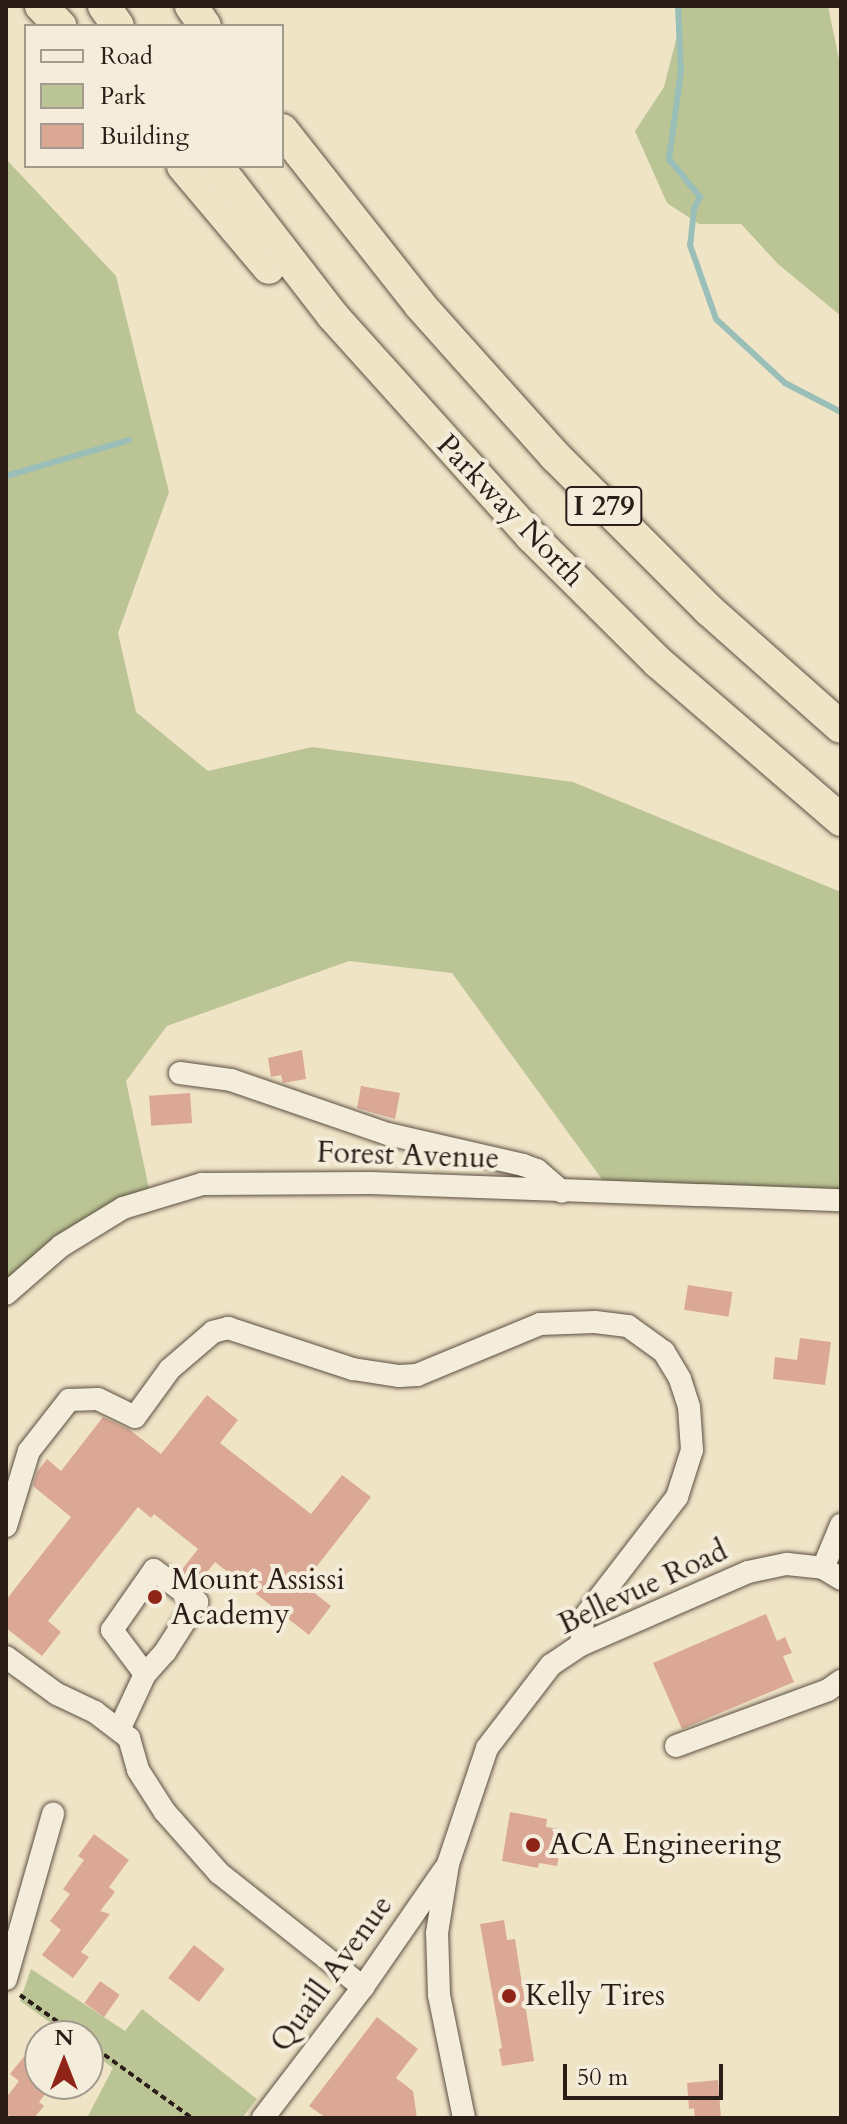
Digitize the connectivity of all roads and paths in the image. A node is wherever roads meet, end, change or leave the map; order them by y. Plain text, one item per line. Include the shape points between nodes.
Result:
1 (41, 6) edge
2 (104, 6) edge
3 (191, 6) edge
4 (58, 24) edge
5 (117, 24) edge
6 (204, 24) edge
7 (284, 133) edge
8 (185, 168) edge
9 (219, 168) edge
10 (594, 597) junction
11 (841, 727) edge
12 (841, 820) edge
13 (180, 1073) dead end
14 (562, 1192) junction
15 (841, 1200) edge
16 (6, 1294) edge
17 (841, 1525) edge
18 (6, 1526) edge
19 (832, 1573) edge
20 (581, 1645) junction
21 (6, 1657) edge
22 (145, 1674) dead end
23 (841, 1681) edge
24 (119, 1730) junction
25 (676, 1746) dead end
26 (53, 1814) dead end
27 (448, 1864) junction
28 (13, 1987) edge
29 (363, 1987) junction
30 (57, 2020) edge
31 (104, 2055) edge
32 (271, 2115) edge
33 (192, 2118) edge
34 (464, 2118) edge

1 - 4 highway
2 - 5 highway
3 - 6 highway
7 - 11 highway, I 279 via 420,305 555,456 709,610
8 - 10 highway via 389,411 461,484
9 - 10 highway, Parkway North / I 279 via 333,316 474,475
10 - 12 highway, Parkway North / I 279 via 732,729
13 - 14 street via 231,1080 388,1134 523,1165
14 - 15 street, Forest Avenue
14 - 16 street, Forest Avenue via 371,1183 202,1184 123,1208 61,1246
17 - 19 street
18 - 20 street via 29,1451 69,1400 98,1399 135,1417 170,1369 213,1332 228,1328 353,1369 399,1376 417,1375 540,1324 628,1326 664,1352 680,1379 689,1407 692,1450 677,1497 583,1619
19 - 20 street, Bellevue Road via 787,1564 748,1572
20 - 27 street, Bellevue Road via 551,1665 487,1748
21 - 24 street
22 - 24 street
23 - 25 street
24 - 29 street via 129,1738 138,1770 165,1812 219,1873
26 - 28 street
27 - 29 street, Quaill Avenue
27 - 34 street via 437,1933 439,1995
28 - 30 path
29 - 32 street, Quaill Avenue
31 - 33 path

